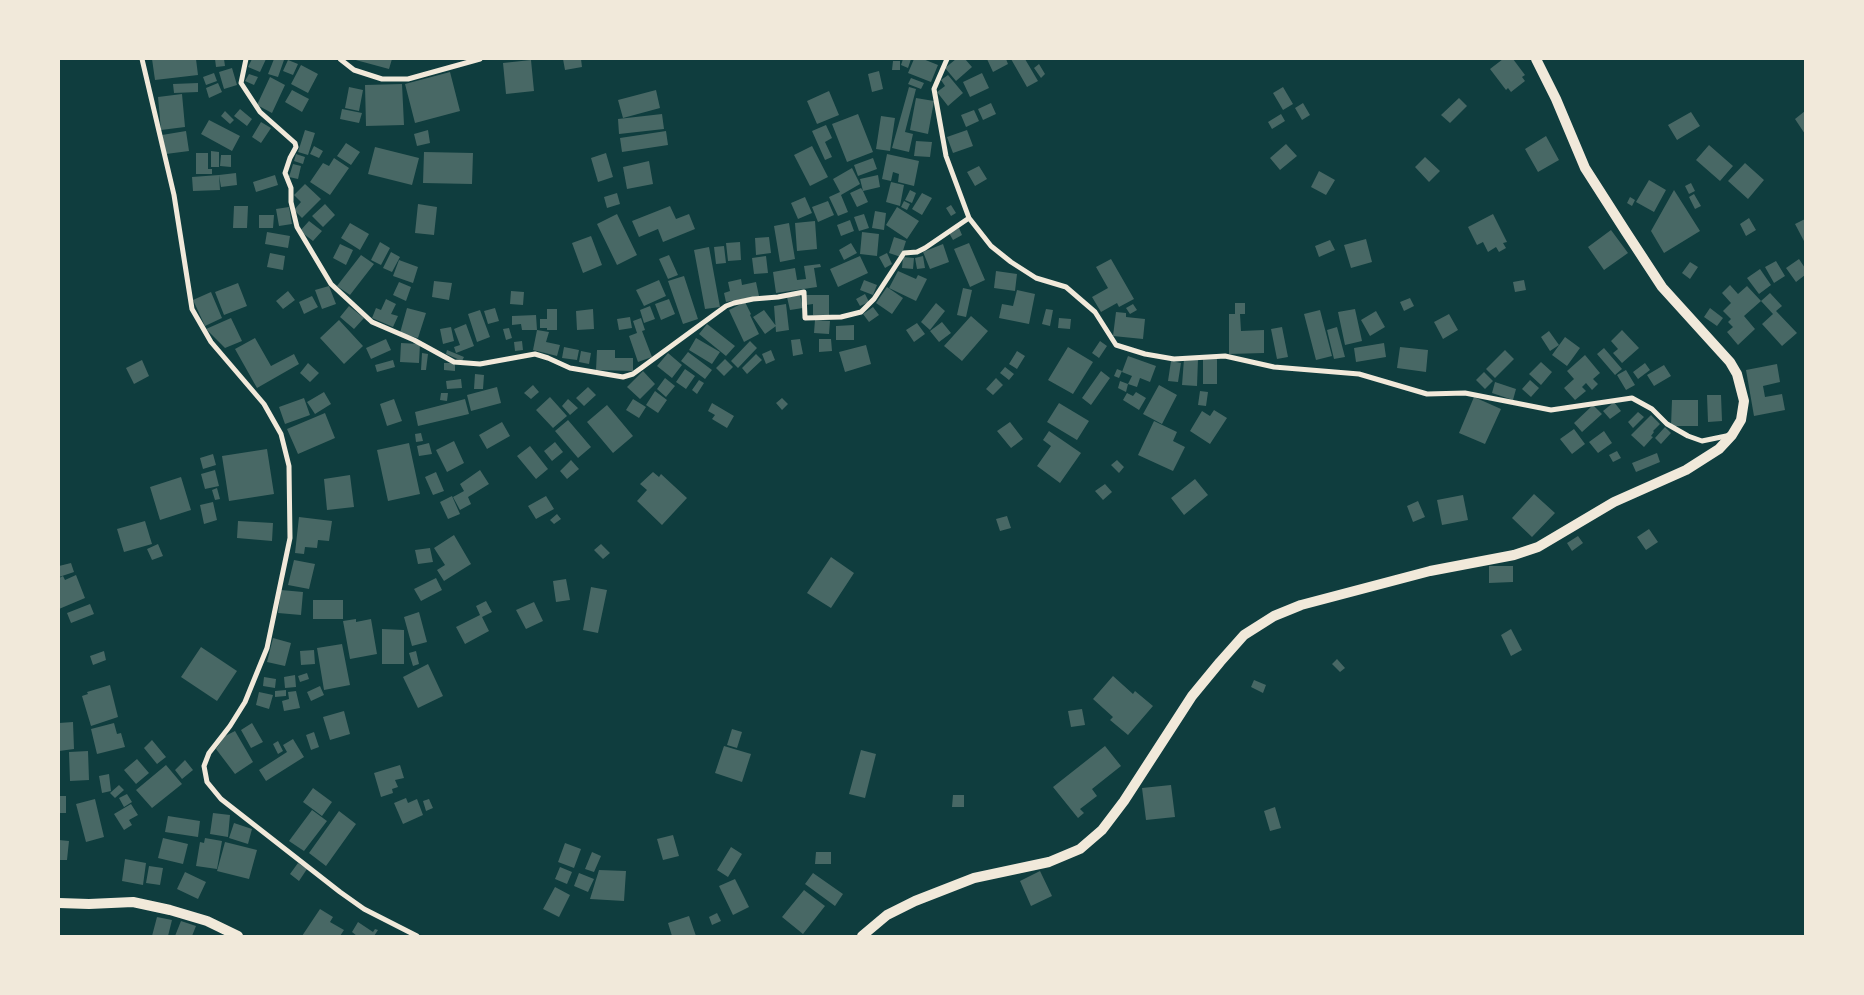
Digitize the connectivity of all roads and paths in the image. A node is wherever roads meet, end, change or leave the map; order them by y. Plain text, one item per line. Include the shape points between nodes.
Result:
1 (142, 59) edge
2 (246, 59) edge
3 (340, 59) edge
4 (480, 59) edge
5 (947, 59) edge
6 (1536, 59) edge
7 (969, 218) junction
8 (1732, 435) junction
9 (59, 903) edge
10 (238, 936) edge
11 (417, 936) edge
12 (862, 936) edge

1 - 11 street via 174,196 192,308 211,342 264,404 281,434 289,466 290,538 266,648 245,702 209,754 204,766 207,782 221,800 340,892 364,909
2 - 7 street via 241,83 260,112 295,144 285,173 291,188 297,227 331,284 372,322 454,362 480,364 535,354 570,368 623,377 633,374 734,303 804,292 805,318 841,317 860,312 874,299 904,253 925,248
3 - 4 street via 354,70 382,79 408,79
5 - 7 street via 934,89 946,156
6 - 8 main road via 1585,168 1662,287 1730,362 1737,374 1744,401 1741,420
7 - 8 street via 991,246 1011,262 1036,278 1066,287 1095,312 1116,345 1145,354 1174,358 1225,356 1274,367 1358,374 1427,394 1465,393 1552,410 1632,398 1688,436 1702,440
8 - 12 main road via 1686,470 1614,502 1538,547 1301,605 1274,616 1244,635 1220,662 1192,696 1102,830 1080,849 1049,862 974,878 915,901 887,916
9 - 10 main road via 133,902 207,921

